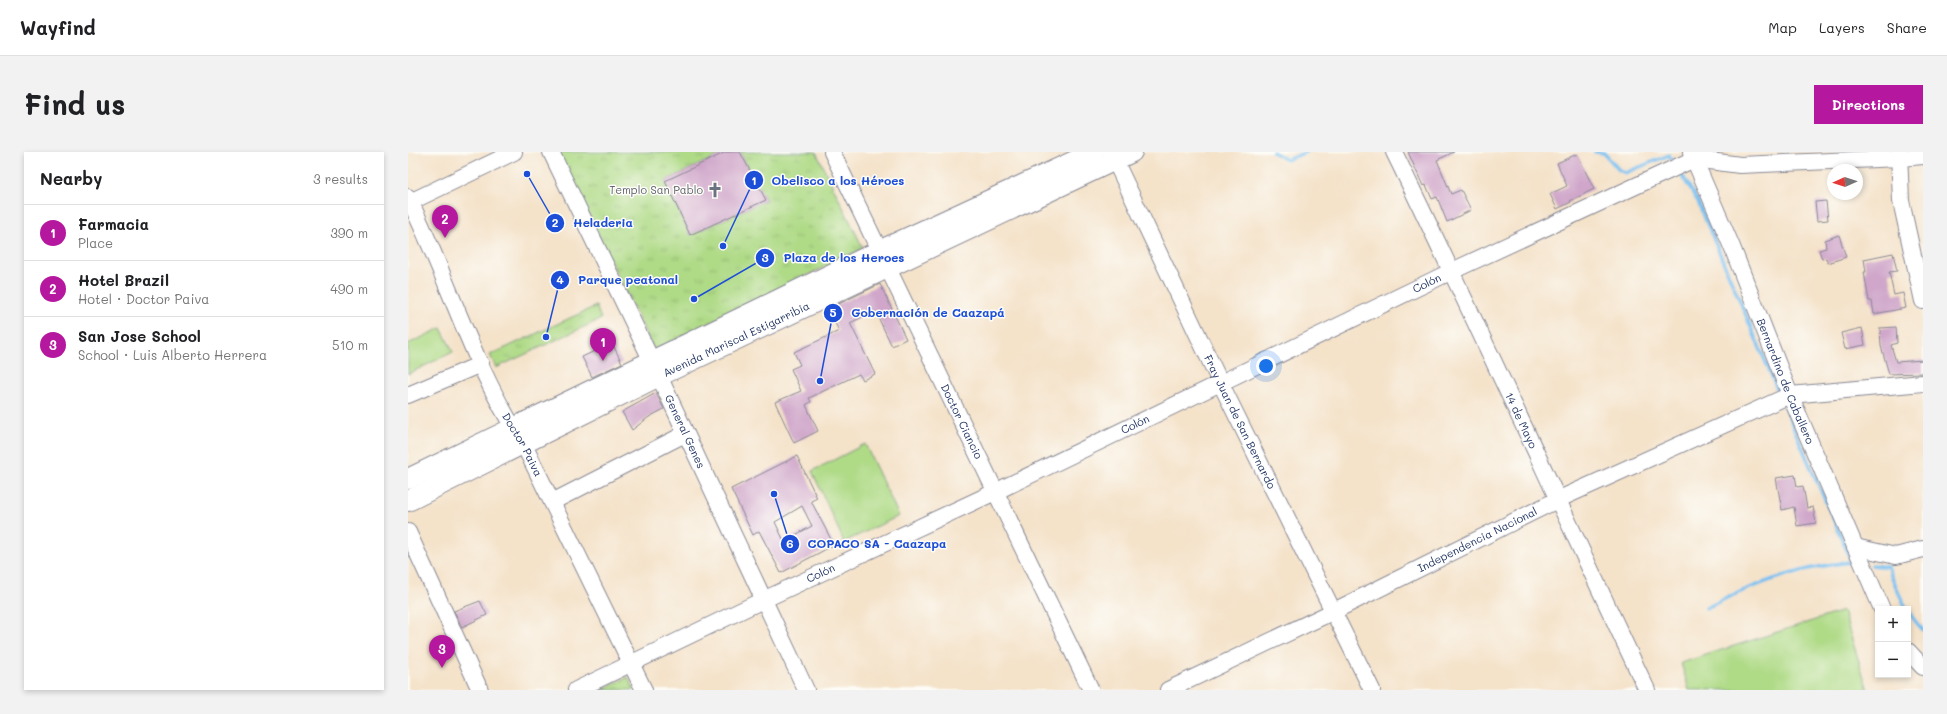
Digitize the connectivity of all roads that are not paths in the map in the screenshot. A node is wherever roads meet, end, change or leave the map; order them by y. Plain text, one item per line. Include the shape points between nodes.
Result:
1 (514, 152) edge
2 (551, 152) edge
3 (832, 152) edge
4 (1094, 152) edge
5 (1394, 152) edge
6 (1120, 155) edge
7 (1900, 155) edge
8 (1692, 156) edge
9 (1923, 156) edge
10 (409, 200) edge
11 (884, 260) junction
12 (1452, 271) junction
13 (1923, 301) edge
14 (481, 364) junction
15 (655, 368) junction
16 (1923, 383) edge
17 (1221, 384) junction
18 (408, 395) edge
19 (1790, 395) junction
20 (685, 434) junction
21 (519, 436) junction
22 (408, 479) edge
23 (995, 492) junction
24 (1557, 500) junction
25 (408, 501) edge
26 (552, 502) junction
27 (408, 532) edge
28 (1855, 547) junction
29 (1923, 549) edge
30 (763, 600) junction
31 (1881, 606) edge
32 (1334, 611) junction
33 (1911, 654) edge
34 (632, 663) junction
35 (1923, 667) edge
36 (480, 690) edge
37 (576, 690) edge
38 (644, 690) edge
39 (806, 690) edge
40 (1091, 690) edge
41 (1168, 690) edge
42 (1372, 690) edge
43 (1647, 690) edge

1 - 10 street
2 - 15 street, General Genes
3 - 11 street, Doctor Ciancio
4 - 11 main road, Avenida Mariscal Estigarribia
5 - 12 street, 14 de Mayo
6 - 11 main road, Avenida Mariscal Estigarribia
6 - 17 street, Fray Juan de San Bernardo
7 - 8 street via 1740,165
7 - 9 street
7 - 13 street via 1901,201
8 - 12 street, Colón
8 - 19 street, Bernardino de Caballero via 1732,247
10 - 14 street, Doctor Paiva
11 - 15 main road, Avenida Mariscal Estigarribia
11 - 23 street, Doctor Ciancio
12 - 17 street, Colón
12 - 24 street, 14 de Mayo
14 - 18 street
14 - 21 street, Doctor Paiva
15 - 20 street, General Genes
15 - 21 main road, Avenida Mariscal Estigarribia
16 - 19 street, Independencia Nacional
17 - 23 street, Colón
17 - 32 street, Fray Juan de San Bernardo
19 - 24 street, Independencia Nacional
19 - 28 street, Bernardino de Caballero
20 - 26 street
20 - 30 street, General Genes
21 - 22 main road, Avenida Mariscal Estigarribia
21 - 25 main road, Avenida Mariscal Estigarribia
21 - 26 street, Doctor Paiva
23 - 30 street, Colón
23 - 40 street, Doctor Ciancio
24 - 32 street, Independencia Nacional
24 - 43 street, 14 de Mayo
26 - 34 street, Doctor Paiva
27 - 36 street
28 - 29 street via 1896,556
28 - 31 street, Bernardino de Caballero
30 - 34 street, Colón
30 - 39 street, General Genes
32 - 41 street, Independencia Nacional
32 - 42 street, Fray Juan de San Bernardo
33 - 35 street
34 - 37 street, Colón
34 - 38 street, Doctor Paiva

